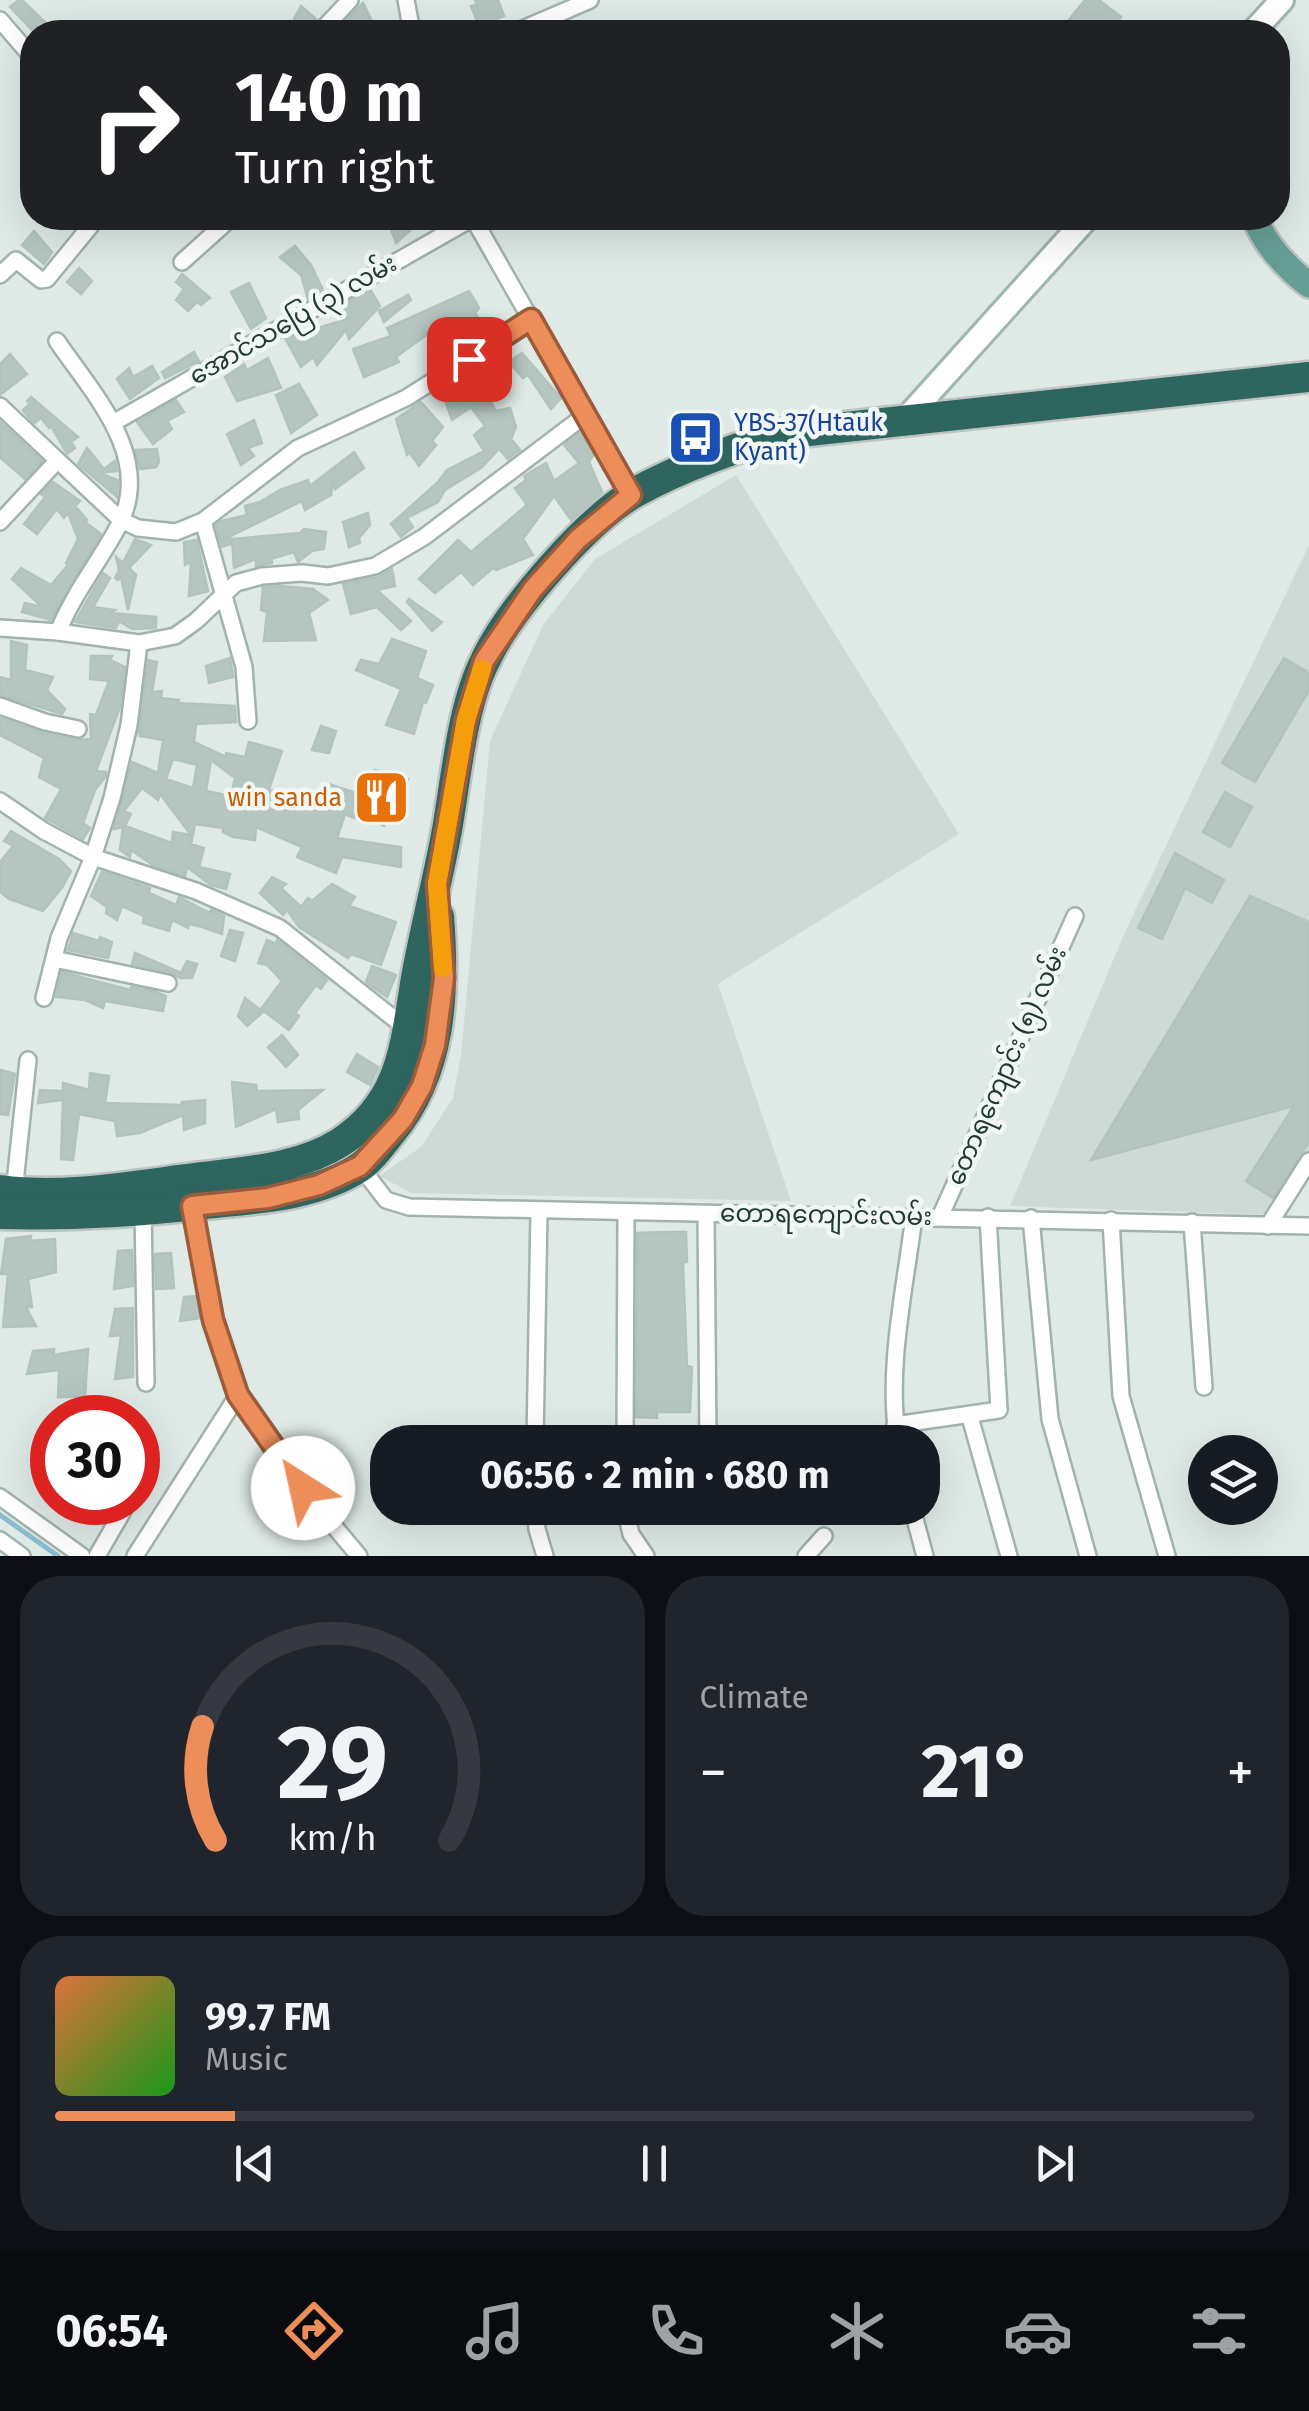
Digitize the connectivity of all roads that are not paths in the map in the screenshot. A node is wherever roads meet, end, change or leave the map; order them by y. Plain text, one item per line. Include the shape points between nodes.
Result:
1 (350, 0) edge
2 (590, 0) edge
3 (1282, 0) edge
4 (0, 20) edge
5 (331, 20) edge
6 (544, 20) edge
7 (1264, 20) edge
8 (20, 44) edge
9 (87, 230) edge
10 (218, 230) edge
11 (452, 230) edge
12 (480, 230) edge
13 (1075, 230) edge
14 (1260, 230) edge
15 (182, 262) dead end
16 (0, 274) edge
17 (1309, 285) edge
18 (531, 319) junction
19 (57, 341) dead end
20 (1309, 377) edge
21 (0, 406) edge
22 (584, 416) junction
23 (113, 423) junction
24 (902, 423) junction
25 (56, 462) junction
26 (631, 495) junction
27 (121, 520) junction
28 (203, 521) junction
29 (0, 522) edge
30 (224, 594) junction
31 (0, 628) edge
32 (58, 632) junction
33 (139, 643) junction
34 (0, 706) edge
35 (248, 721) dead end
36 (78, 729) dead end
37 (0, 801) edge
38 (93, 857) junction
39 (437, 884) junction
40 (1075, 916) dead end
41 (54, 958) junction
42 (168, 983) dead end
43 (44, 998) dead end
44 (409, 1030) junction
45 (28, 1060) dead end
46 (1309, 1162) edge
47 (360, 1166) junction
48 (5, 1199) edge
49 (82, 1204) junction
50 (192, 1206) junction
51 (538, 1210) junction
52 (143, 1211) junction
53 (626, 1213) junction
54 (706, 1214) junction
55 (914, 1216) junction
56 (940, 1216) junction
57 (988, 1217) junction
58 (1031, 1218) junction
59 (1112, 1220) junction
60 (1192, 1222) junction
61 (1268, 1226) junction
62 (1309, 1226) edge
63 (146, 1383) dead end
64 (1204, 1387) dead end
65 (238, 1395) junction
66 (970, 1416) junction
67 (535, 1425) edge
68 (625, 1425) edge
69 (708, 1425) edge
70 (895, 1425) joint
71 (0, 1497) edge
72 (115, 1525) edge
73 (537, 1525) edge
74 (629, 1525) edge
75 (917, 1525) edge
76 (824, 1536) dead end
77 (0, 1540) edge
78 (356, 1555) edge
79 (22, 1556) edge
80 (82, 1556) edge
81 (97, 1556) edge
82 (136, 1556) edge
83 (545, 1556) edge
84 (646, 1556) edge
85 (806, 1556) edge
86 (926, 1556) edge
87 (1009, 1556) edge
88 (1088, 1556) edge
89 (1167, 1556) edge

1 - 5 street
2 - 6 street
3 - 7 main road
4 - 8 street
9 - 16 street via 46,279 16,260
10 - 15 street
11 - 23 street, အောင်သပြေ (၃) လမ်း
12 - 18 street
13 - 24 main road
14 - 17 main road
18 - 22 street
18 - 28 street via 406,398 298,448
19 - 23 street
20 - 24 highway
21 - 25 street
22 - 26 street
22 - 30 street via 424,537 374,566 328,576 262,576
23 - 27 street via 127,455 130,488
24 - 26 highway via 781,434 704,458
25 - 27 street
25 - 29 street
26 - 39 highway via 533,589 484,661 466,720
27 - 28 street via 176,532
27 - 32 street
28 - 30 street
30 - 33 street via 175,636
30 - 35 street via 244,667
31 - 32 street
32 - 33 street
33 - 38 street via 129,725
34 - 36 street
37 - 38 street
38 - 41 street
38 - 44 street via 280,928
39 - 44 highway
39 - 47 highway via 444,978 435,1045 403,1119
40 - 56 street, တောရကျောင်း (၅) လမ်း
41 - 42 street
41 - 43 street
44 - 49 highway via 397,1076 381,1104 337,1145 263,1170
45 - 48 street
46 - 61 street
47 - 50 highway via 268,1198
47 - 51 street, တောရကျောင်းလမ်း via 386,1200 408,1207
48 - 49 highway
49 - 52 highway
50 - 52 highway
50 - 65 street via 213,1320
51 - 53 street, တောရကျောင်းလမ်း
51 - 67 street
52 - 63 street
53 - 54 street, တောရကျောင်းလမ်း
53 - 68 street
54 - 55 street, တောရကျောင်းလမ်း
54 - 69 street
55 - 56 street, တောရကျောင်းလမ်း
55 - 70 street
56 - 57 street, တောရကျောင်းလမ်း
57 - 58 street, တောရကျောင်းလမ်း
57 - 66 street, တောရကျောင်း (၅) လမ်း via 999,1410
58 - 59 street, တောရကျောင်းလမ်း
58 - 88 street via 1050,1419
59 - 60 street, တောရကျောင်းလမ်း
59 - 89 street via 1121,1396
60 - 61 street, တောရကျောင်းလမ်း
60 - 64 street
61 - 62 street, တောရကျောင်းလမ်း
65 - 78 street
65 - 82 street
66 - 70 street
66 - 87 street
71 - 80 street
72 - 81 street
73 - 83 street
74 - 84 street
75 - 86 street
76 - 85 street
77 - 79 street

